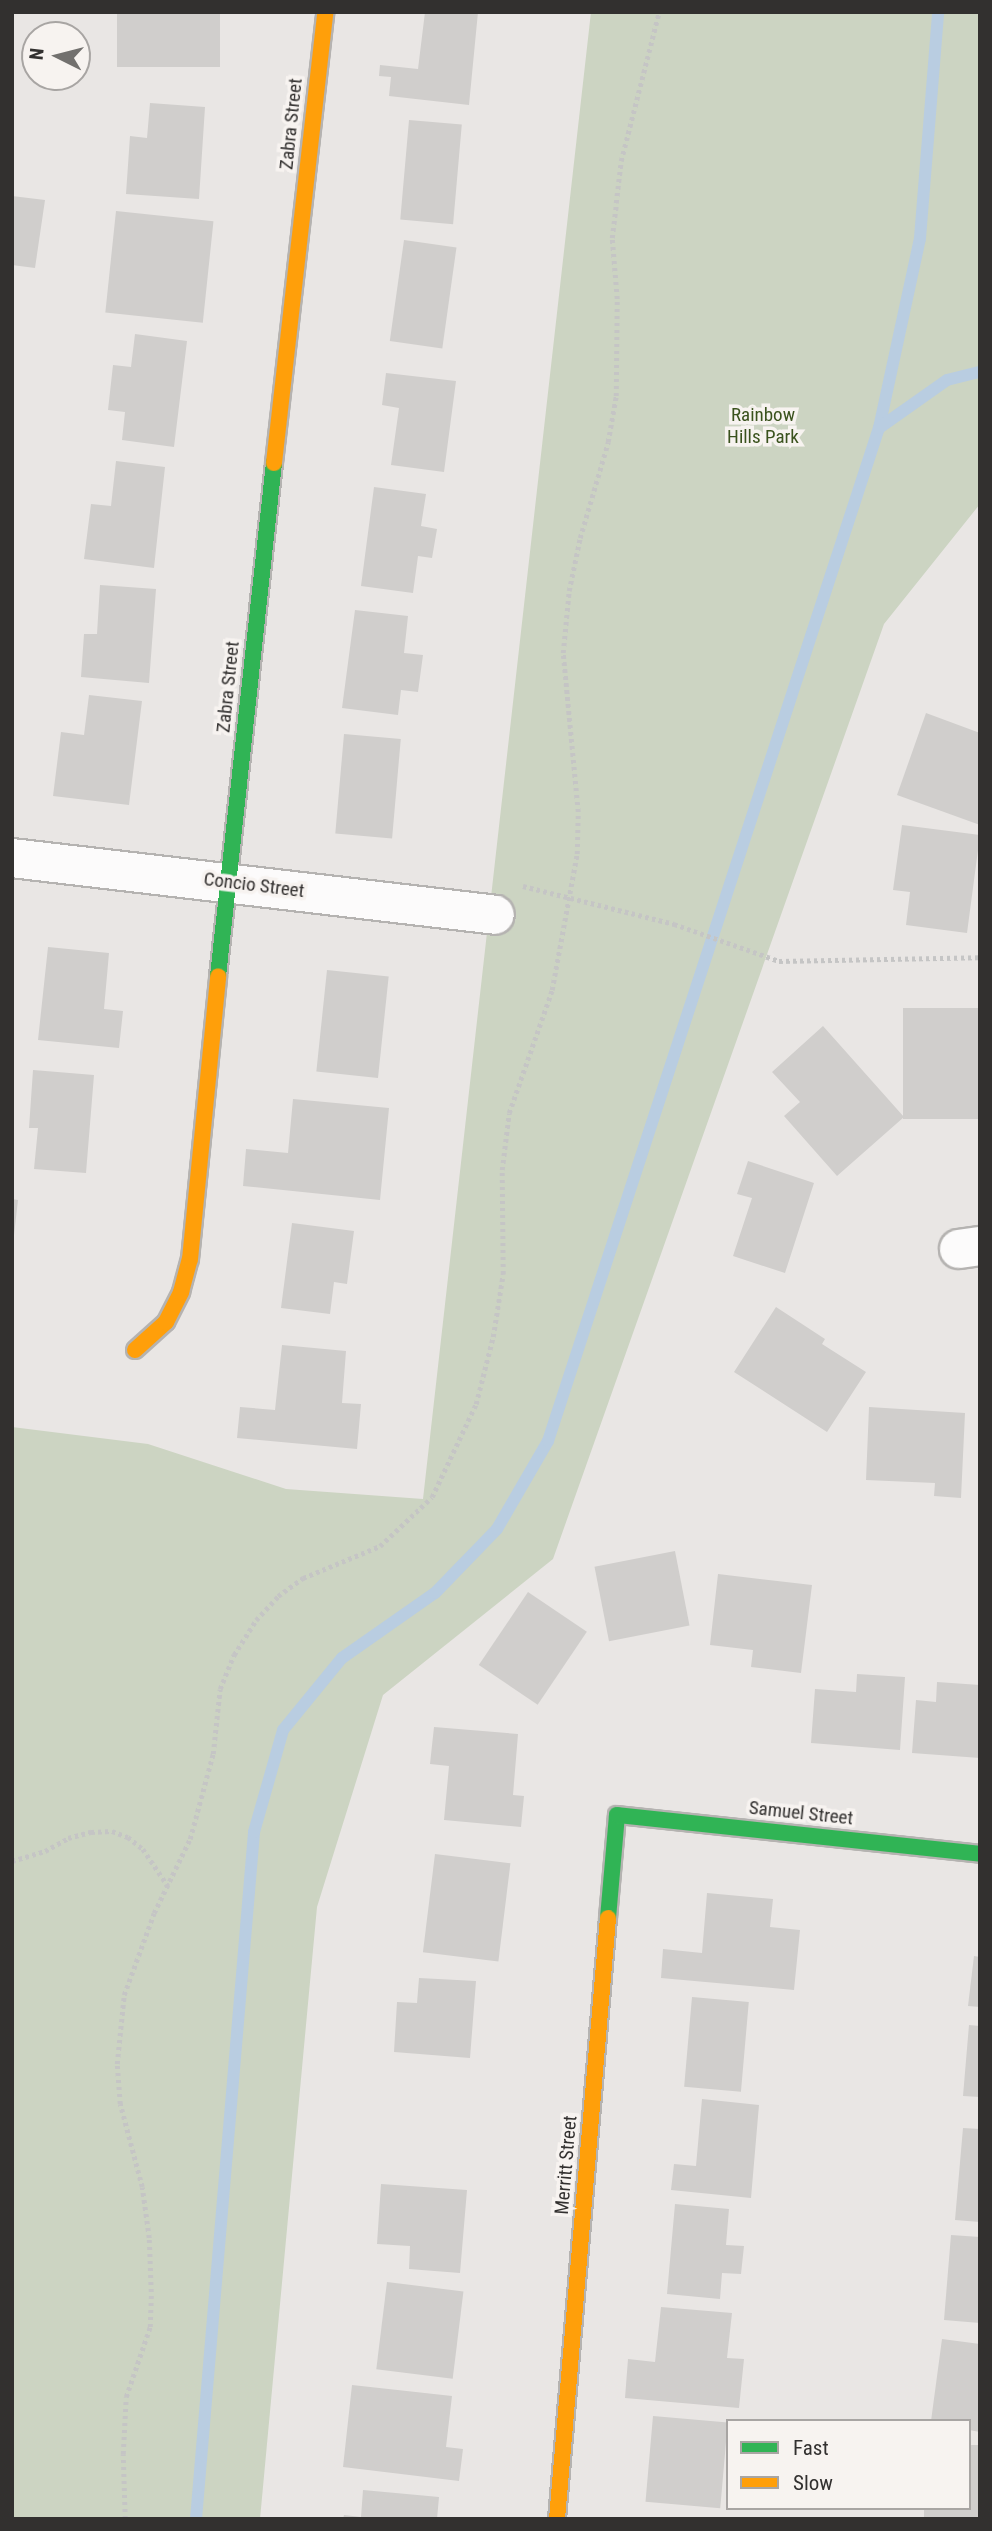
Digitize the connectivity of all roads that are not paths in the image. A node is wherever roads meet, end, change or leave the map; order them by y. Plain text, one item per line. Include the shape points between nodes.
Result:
1 (325, 12) edge
2 (12, 858) edge
3 (227, 881) junction
4 (495, 915) road end
5 (135, 1350) dead end
6 (617, 1815) joint
7 (980, 1854) edge
8 (557, 2519) edge

1 - 3 street, Zabra Street
2 - 3 street, Concio Street
3 - 4 street, Concio Street
3 - 5 street, Zabra Street via 190,1259 166,1322
6 - 7 street, Samuel Street
6 - 8 street, Merritt Street

